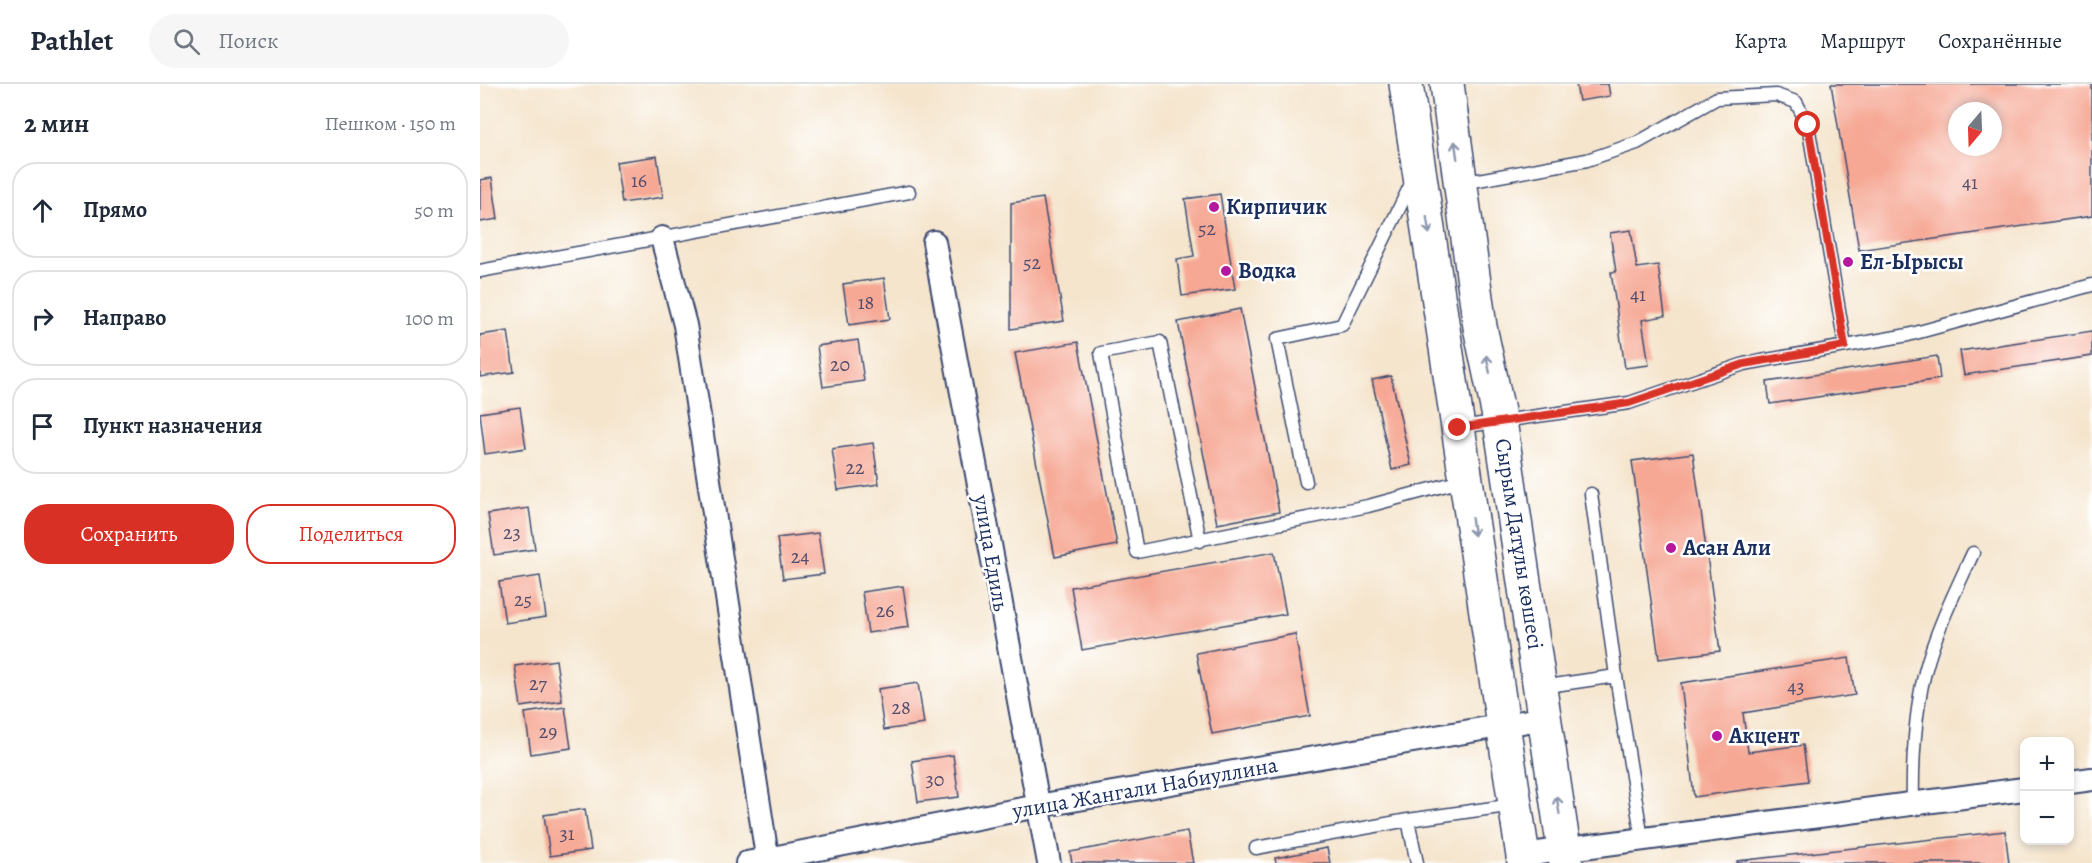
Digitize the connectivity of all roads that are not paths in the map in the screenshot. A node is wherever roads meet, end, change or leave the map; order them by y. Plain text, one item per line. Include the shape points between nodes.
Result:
1 (1406, 84) edge
2 (1447, 84) edge
3 (1419, 167) junction
4 (1461, 184) junction
5 (909, 192) dead end
6 (662, 238) junction
7 (934, 242) dead end
8 (480, 271) edge
9 (2092, 285) edge
10 (1845, 346) junction
11 (1500, 421) junction
12 (1458, 428) junction
13 (1466, 479) junction
14 (1306, 482) dead end
15 (1591, 494) dead end
16 (1200, 541) junction
17 (1973, 553) dead end
18 (1616, 676) junction
19 (1542, 703) junction
20 (1504, 725) junction
21 (2092, 779) edge
22 (2074, 781) edge
23 (2020, 790) edge
24 (1515, 804) junction
25 (1913, 804) junction
26 (1038, 806) junction
27 (1408, 820) junction
28 (1642, 839) junction
29 (1256, 848) dead end
30 (1565, 856) edge
31 (1524, 859) edge
32 (761, 862) edge
33 (1049, 863) edge
34 (1417, 863) edge

1 - 3 highway, Сырым Датұлы көшесі
4 -> 2 highway, Сырым Датұлы көшесі
3 -> 12 highway, Сырым Датұлы көшесі
3 - 14 lane via 1342,325 1277,339
4 - 10 lane via 1587,160 1637,143 1717,98 1776,95 1796,102 1808,125
11 -> 4 highway, Сырым Датұлы көшесі via 1480,327
5 - 6 lane
6 - 8 lane
6 - 32 street via 685,325
7 - 26 street, улица Едиль
9 - 10 lane via 1908,335
10 - 11 lane via 1744,364 1629,403
11 - 12 lane
11 - 19 highway, Сырым Датұлы көшесі
12 - 13 highway, Сырым Датұлы көшесі
13 - 16 lane via 1368,506
13 -> 20 highway, Сырым Датұлы көшесі
15 - 18 lane
16 - 16 lane via 1137,552 1101,352 1160,342
17 - 25 lane via 1925,672 1918,709
18 - 19 lane
18 - 28 lane
19 - 20 street, улица Жангали Набиуллина
30 -> 19 highway, Сырым Датұлы көшесі
20 - 24 highway, Сырым Датұлы көшесі
20 - 26 street, улица Жангали Набиуллина
21 - 22 street
23 - 25 street
24 - 27 lane
24 - 31 highway, Сырым Датұлы көшесі
25 - 28 street
26 - 32 street, улица Жангали Набиуллина
26 - 33 street, улица Едиль
27 - 29 lane
27 - 34 lane
28 - 30 street
30 - 31 street

